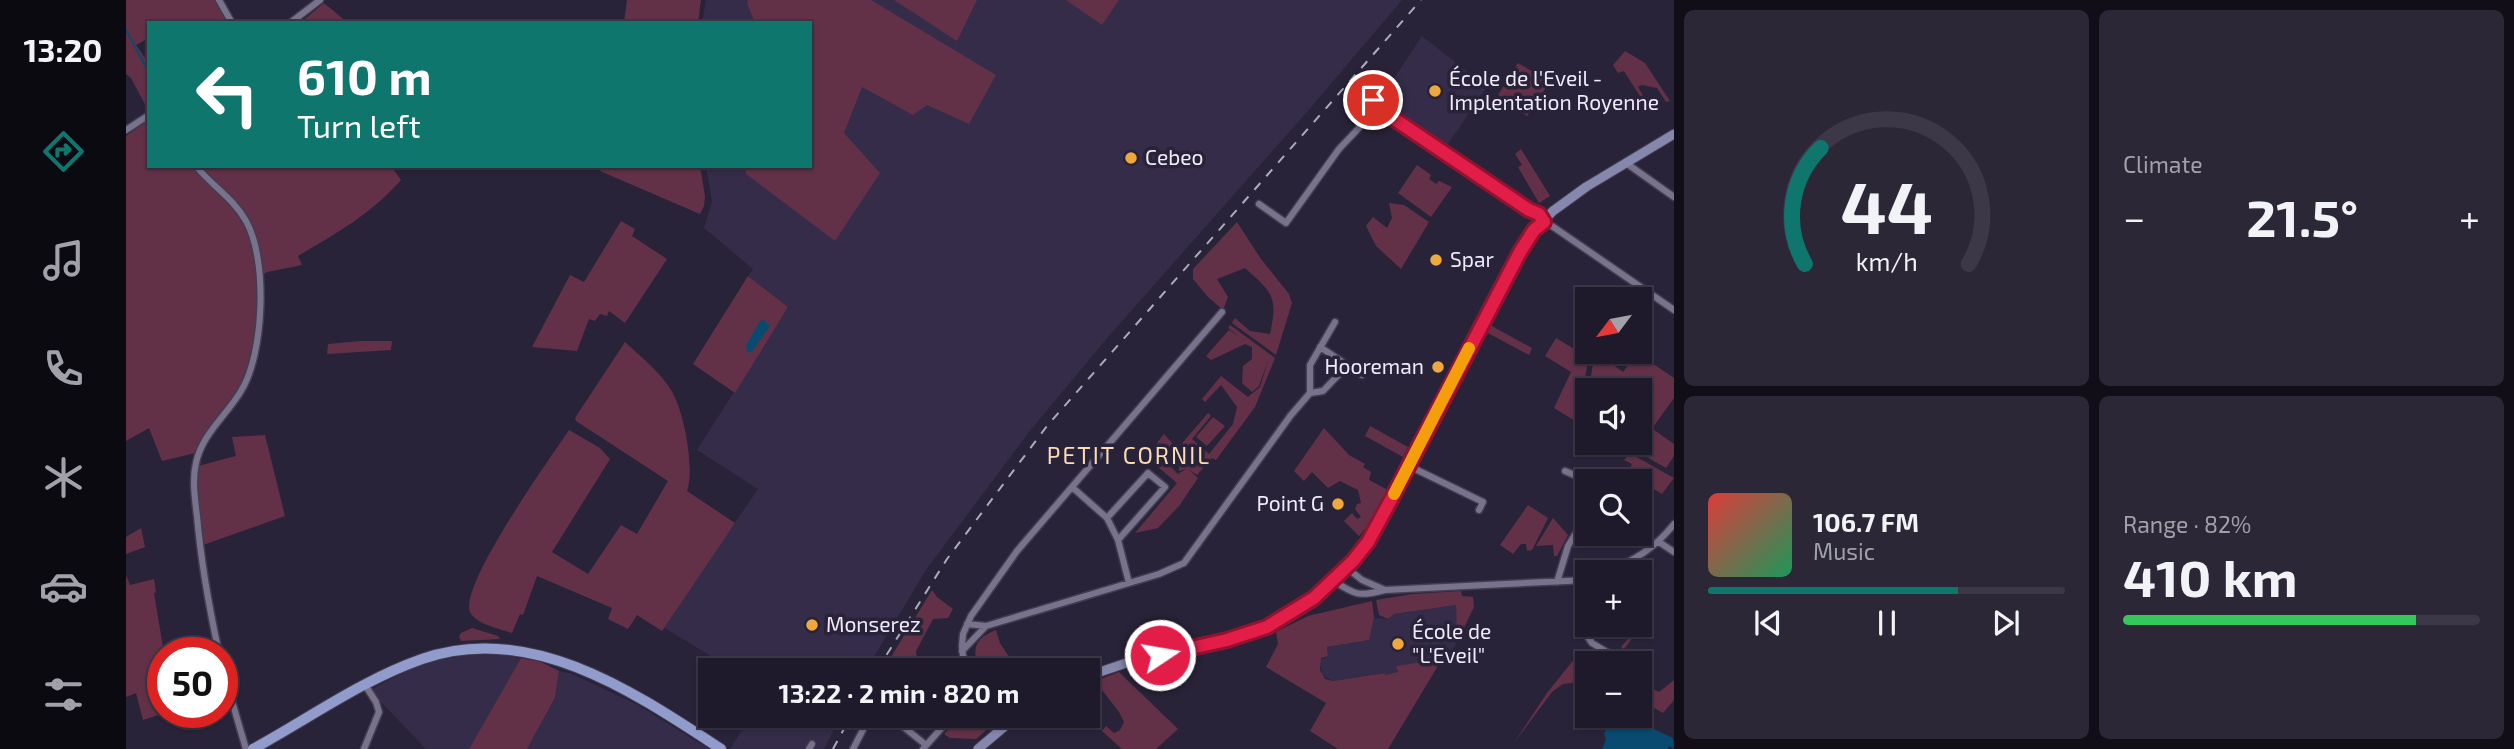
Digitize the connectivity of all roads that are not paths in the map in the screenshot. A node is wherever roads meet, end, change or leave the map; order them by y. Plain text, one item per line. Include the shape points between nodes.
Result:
1 (219, 0) edge
2 (320, 0) edge
3 (231, 21) edge
4 (293, 21) edge
5 (147, 116) edge
6 (126, 130) edge
7 (1674, 134) edge
8 (1626, 163) junction
9 (198, 168) edge
10 (1674, 197) edge
11 (1259, 204) dead end
12 (1544, 222) junction
13 (1674, 310) edge
14 (1222, 312) dead end
15 (1335, 322) dead end
16 (1320, 347) junction
17 (1348, 365) junction
18 (1362, 375) dead end
19 (1310, 393) junction
20 (1409, 466) junction
21 (1565, 471) dead end
22 (1575, 475) edge
23 (1072, 487) junction
24 (1479, 510) dead end
25 (1107, 518) junction
26 (1674, 524) edge
27 (1575, 535) edge
28 (1118, 540) junction
29 (1659, 542) junction
30 (1674, 552) edge
31 (1635, 560) edge
32 (1347, 568) junction
33 (1334, 581) junction
34 (1575, 581) edge
35 (1557, 582) junction
36 (1129, 583) junction
37 (1385, 590) junction
38 (967, 624) junction
39 (986, 626) junction
40 (216, 637) edge
41 (1588, 637) edge
42 (962, 651) junction
43 (1606, 651) edge
44 (965, 658) edge
45 (1100, 672) edge
46 (365, 685) junction
47 (238, 722) edge
48 (864, 728) edge
49 (903, 728) edge
50 (941, 728) edge
51 (1002, 728) edge
52 (266, 745) edge
53 (924, 747) edge
54 (246, 749) edge
55 (253, 749) edge
56 (364, 749) edge
57 (721, 749) edge
58 (853, 749) edge
59 (978, 749) edge

1 - 3 street
2 - 4 street
5 - 6 street
7 - 8 main road
8 - 10 street
8 - 12 main road via 1586,187
9 - 40 street via 246,219 255,241 259,285 258,345 250,374 205,438 195,466 206,591
11 - 12 street via 1286,223 1374,103 1541,215
12 - 13 street
12 - 20 main road via 1534,230 1504,279
14 - 23 street
15 - 16 street
16 - 17 street
16 - 19 street via 1310,365
17 - 18 street
17 - 19 street via 1323,391
19 - 36 street via 1184,563
20 - 24 street via 1483,502
20 - 32 main road via 1368,542
21 - 22 street
23 - 25 street
23 - 38 street via 1017,551
25 - 28 street
25 - 28 street via 1148,473 1165,487
26 - 29 street
27 - 35 street
28 - 36 street
29 - 30 street
29 - 31 street
32 - 33 main road
32 - 37 street
33 - 37 street via 1358,595
33 - 45 main road via 1267,627
34 - 35 street
35 - 37 street
36 - 39 street
38 - 39 street
38 - 42 street
39 - 42 street
41 - 43 street
42 - 44 street
46 - 52 main road
46 - 56 street via 379,712
46 - 57 main road via 410,663 449,652 481,647 531,652 621,688
47 - 54 street
48 - 58 street
49 - 53 street
50 - 53 street
51 - 59 main road
52 - 55 main road

